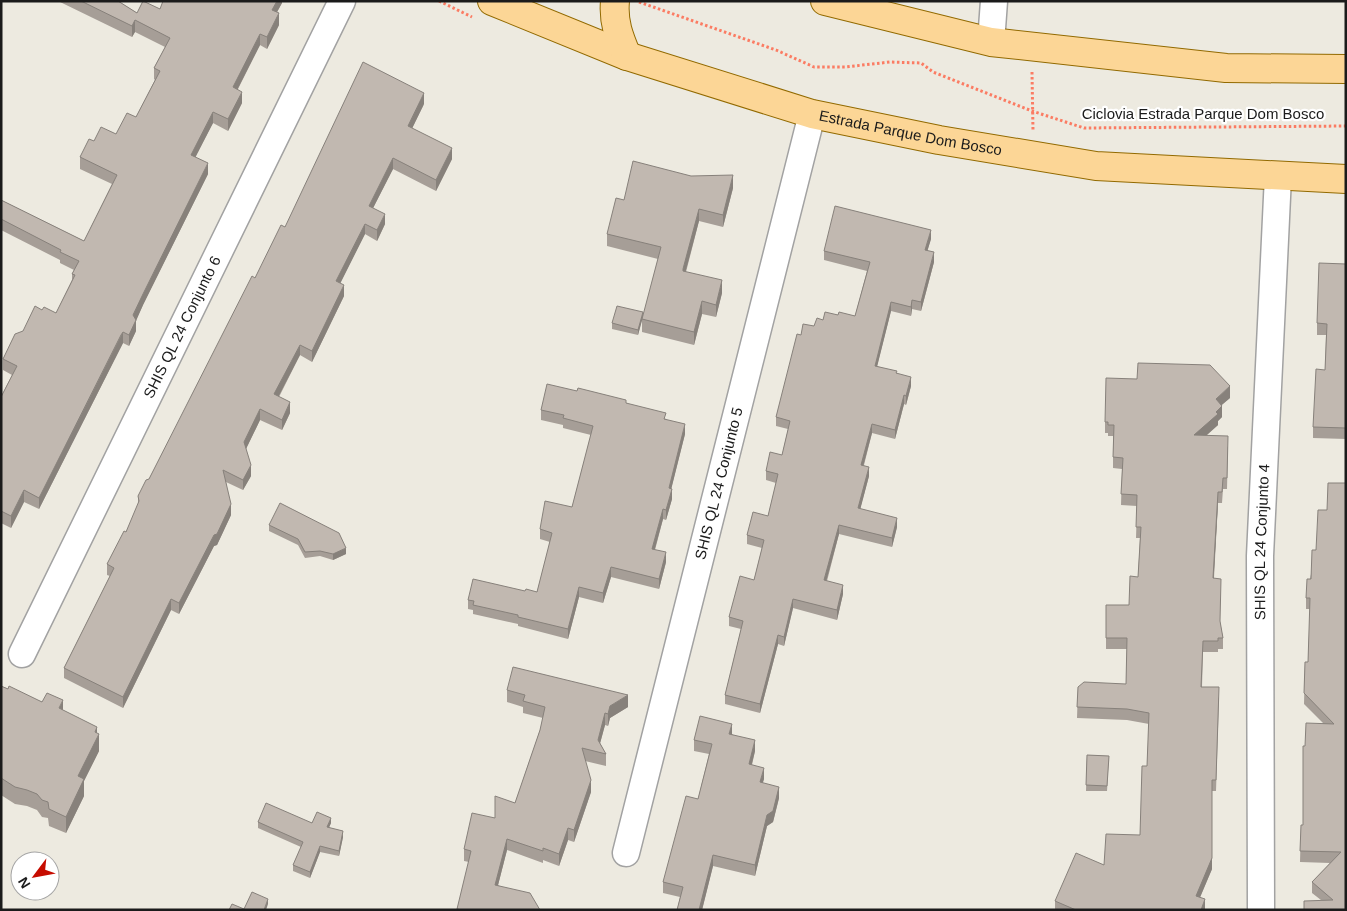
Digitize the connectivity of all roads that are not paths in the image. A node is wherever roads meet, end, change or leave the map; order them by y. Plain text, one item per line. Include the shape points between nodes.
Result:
1 (342, 1) edge
2 (492, 1) edge
3 (616, 1) edge
4 (825, 1) edge
5 (994, 1) edge
6 (992, 42) junction
7 (627, 56) junction
8 (1346, 69) edge
9 (812, 114) junction
10 (1278, 176) junction
11 (1346, 179) edge
12 (22, 654) dead end
13 (626, 853) dead end
14 (1261, 910) edge

1 - 12 street, SHIS QL 24 Conjunto 6
2 - 7 main road, Estrada Parque Dom Bosco
3 - 7 main road via 614,15 618,36
4 - 6 main road
5 - 6 street
6 - 8 main road via 1226,68
7 - 9 main road, Estrada Parque Dom Bosco
9 - 10 main road, Estrada Parque Dom Bosco via 939,140 1096,166
9 - 13 street, SHIS QL 24 Conjunto 5
10 - 11 main road, Estrada Parque Dom Bosco
10 - 14 street, SHIS QL 24 Conjunto 4 via 1260,556

